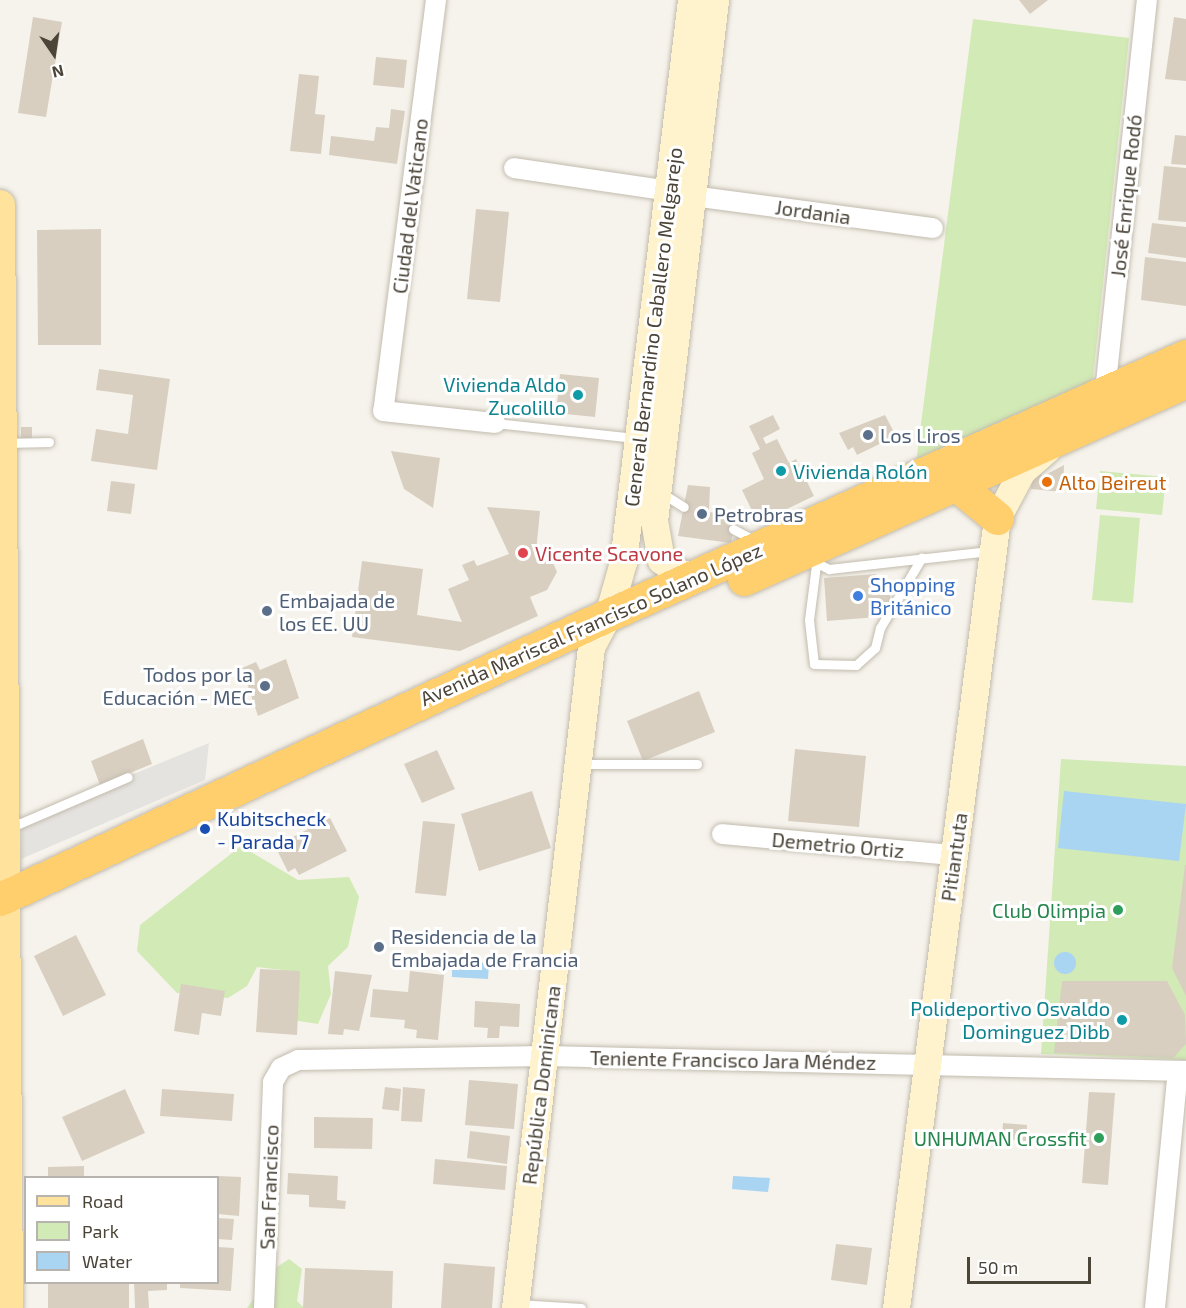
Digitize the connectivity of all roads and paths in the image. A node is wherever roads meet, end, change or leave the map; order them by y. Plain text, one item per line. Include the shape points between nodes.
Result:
1 (436, 0) edge
2 (691, 0) edge
3 (716, 0) edge
4 (1147, 0) edge
5 (514, 168) dead end
6 (681, 193) junction
7 (0, 205) edge
8 (933, 228) dead end
9 (1186, 356) edge
10 (1186, 381) edge
11 (657, 391) junction
12 (1105, 392) junction
13 (495, 423) joint
14 (1068, 435) junction
15 (640, 439) junction
16 (49, 442) dead end
17 (2, 443) junction
18 (920, 475) junction
19 (957, 485) junction
20 (658, 491) junction
21 (684, 507) dead end
22 (997, 518) junction
23 (733, 529) dead end
24 (764, 545) junction
25 (992, 550) junction
26 (922, 557) junction
27 (812, 558) junction
28 (696, 576) junction
29 (1, 607) edge
30 (608, 615) junction
31 (591, 647) junction
32 (578, 764) junction
33 (697, 764) dead end
34 (128, 777) dead end
35 (4, 830) junction
36 (722, 834) dead end
37 (953, 855) junction
38 (2, 910) edge
39 (545, 1056) junction
40 (927, 1065) junction
41 (281, 1068) joint
42 (1182, 1071) edge
43 (4, 1194) edge
44 (515, 1306) edge
45 (557, 1307) edge
46 (8, 1308) edge
47 (264, 1308) edge
48 (581, 1308) edge
49 (896, 1308) edge
50 (1155, 1308) edge

1 - 13 street, Ciudad del Vaticano via 383,411
2 - 6 street, General Bernardino Caballero Melgarejo
3 - 6 street, General Bernardino Caballero Melgarejo
4 - 12 street, José Enrique Rodó
5 - 6 street, Jordania
6 - 8 street, Jordania
6 - 11 street, General Bernardino Caballero Melgarejo
7 - 17 main road
9 - 12 highway, Avenida Mariscal Francisco Solano López
10 - 14 highway, Avenida Mariscal Francisco Solano López
11 - 15 street, General Bernardino Caballero Melgarejo
11 - 20 street, General Bernardino Caballero Melgarejo
12 - 18 highway, Avenida Mariscal Francisco Solano López
13 - 15 lane
14 - 19 highway, Avenida Mariscal Francisco Solano López
14 - 22 street, Pitiantuta via 1022,471
15 - 30 street, General Bernardino Caballero Melgarejo via 623,562
16 - 17 lane
17 - 29 main road
18 - 19 highway
18 - 24 highway, Avenida Mariscal Francisco Solano López
19 - 22 highway
19 - 27 highway, Avenida Mariscal Francisco Solano López
20 - 21 lane
20 - 28 street, General Bernardino Caballero Melgarejo via 657,552 667,566
22 - 25 street, Pitiantuta
23 - 24 lane
24 - 28 highway, Avenida Mariscal Francisco Solano López
25 - 26 lane
25 - 37 street, Pitiantuta
26 - 27 lane via 829,569
26 - 27 lane via 880,628 875,648 856,665 814,664 809,620
27 - 31 highway, Avenida Mariscal Francisco Solano López
28 - 30 highway, Avenida Mariscal Francisco Solano López
29 - 35 main road
30 - 31 street, General Bernardino Caballero Melgarejo
30 - 38 highway, Avenida Mariscal Francisco Solano López
31 - 32 street, República Dominicana
31 - 38 highway, Avenida Mariscal Francisco Solano López
32 - 33 lane
32 - 39 street, República Dominicana
34 - 35 lane
35 - 38 main road
36 - 37 street, Demetrio Ortiz
37 - 40 street, Pitiantuta
38 - 43 main road
39 - 40 street, Teniente Francisco Jara Méndez
39 - 41 street, Teniente Francisco Jara Méndez via 298,1060
39 - 44 street, República Dominicana
40 - 42 street, Teniente Francisco Jara Méndez
40 - 49 street, Pitiantuta
41 - 47 street, San Francisco via 273,1082
42 - 50 street
43 - 46 main road
44 - 45 lane
45 - 48 lane

